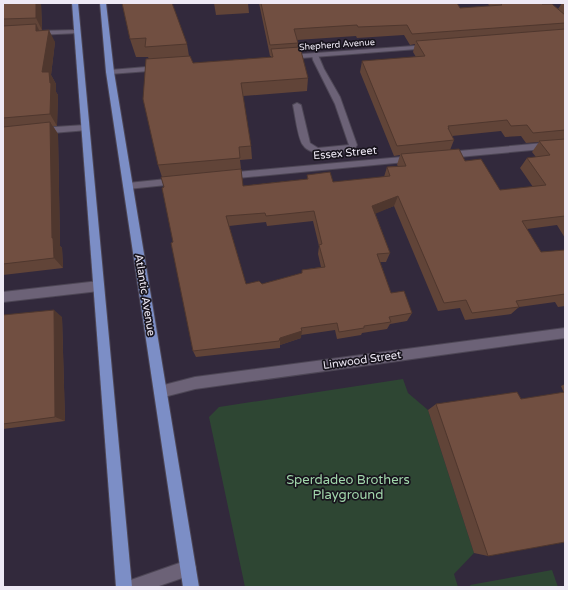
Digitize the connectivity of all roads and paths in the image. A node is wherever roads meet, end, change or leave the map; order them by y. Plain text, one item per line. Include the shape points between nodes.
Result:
1 (75, 3) edge
2 (103, 3) edge
3 (77, 32) junction
4 (26, 34) edge
5 (439, 46) edge
6 (315, 55) junction
7 (284, 58) edge
8 (169, 67) edge
9 (110, 72) junction
10 (297, 105) dead end
11 (86, 128) junction
12 (33, 132) edge
13 (565, 144) edge
14 (438, 156) edge
15 (422, 158) edge
16 (215, 177) edge
17 (184, 180) edge
18 (128, 186) junction
19 (99, 286) junction
20 (3, 297) edge
21 (565, 333) edge
22 (160, 392) junction
23 (188, 568) junction
24 (124, 587) edge
25 (134, 587) edge
26 (191, 587) edge

1 - 3 main road
2 - 9 main road, Atlantic Avenue
3 - 4 street
3 - 11 main road
5 - 6 street, Shepherd Avenue
6 - 7 street, Shepherd Avenue
6 - 10 street via 317,65 334,92 343,113 353,145 351,148 318,151 312,149 306,144
8 - 9 street
9 - 18 main road, Atlantic Avenue
11 - 12 street
11 - 19 main road
13 - 14 street
15 - 16 street, Essex Street
17 - 18 street
18 - 22 main road, Atlantic Avenue
19 - 20 street
19 - 24 main road
21 - 22 street, Linwood Street via 195,383
22 - 23 main road, Atlantic Avenue
23 - 25 street
23 - 26 main road, Atlantic Avenue

